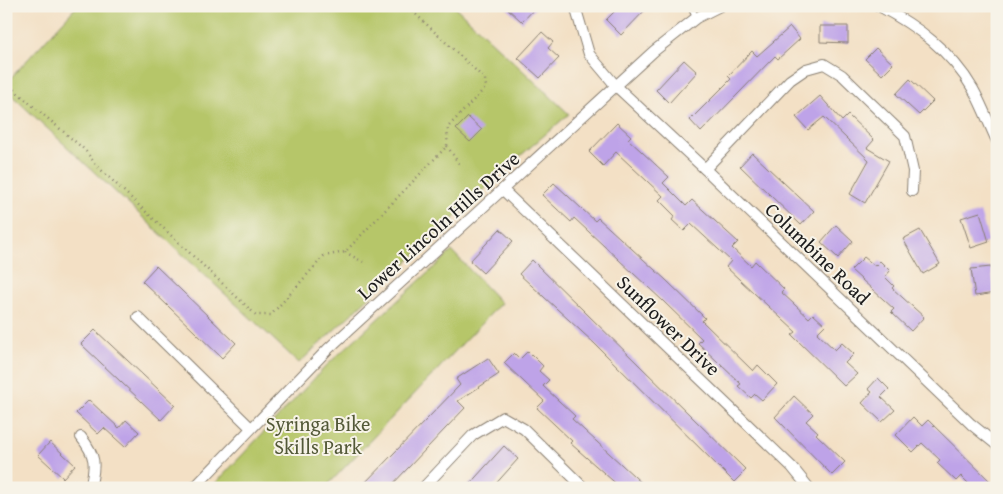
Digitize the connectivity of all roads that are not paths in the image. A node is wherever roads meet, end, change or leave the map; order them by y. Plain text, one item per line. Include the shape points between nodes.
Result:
1 (575, 6) edge
2 (691, 6) edge
3 (720, 6) edge
4 (879, 6) edge
5 (696, 18) junction
6 (616, 86) junction
7 (997, 141) edge
8 (705, 168) junction
9 (503, 190) junction
10 (912, 191) dead end
11 (138, 317) dead end
12 (251, 428) junction
13 (81, 437) dead end
14 (997, 445) edge
15 (90, 488) edge
16 (194, 488) edge
17 (423, 488) edge
18 (584, 488) edge
19 (809, 488) edge

1 - 6 street, Columbine Road via 589,54
2 - 5 lane
3 - 5 street, Lower Lincoln Hills Drive
4 - 7 street via 906,20 953,60 973,89
5 - 6 street, Lower Lincoln Hills Drive via 654,50
6 - 8 street, Columbine Road
6 - 9 street, Lower Lincoln Hills Drive
8 - 10 street via 790,80 806,69 824,64 842,75 905,136 913,171
8 - 14 street, Columbine Road via 971,424
9 - 12 street, Lower Lincoln Hills Drive via 328,349
9 - 19 street, Sunflower Drive via 784,460
11 - 12 street
12 - 16 street, Lower Lincoln Hills Drive
13 - 15 street via 91,450 94,463
17 - 18 street via 473,435 503,418 524,429

